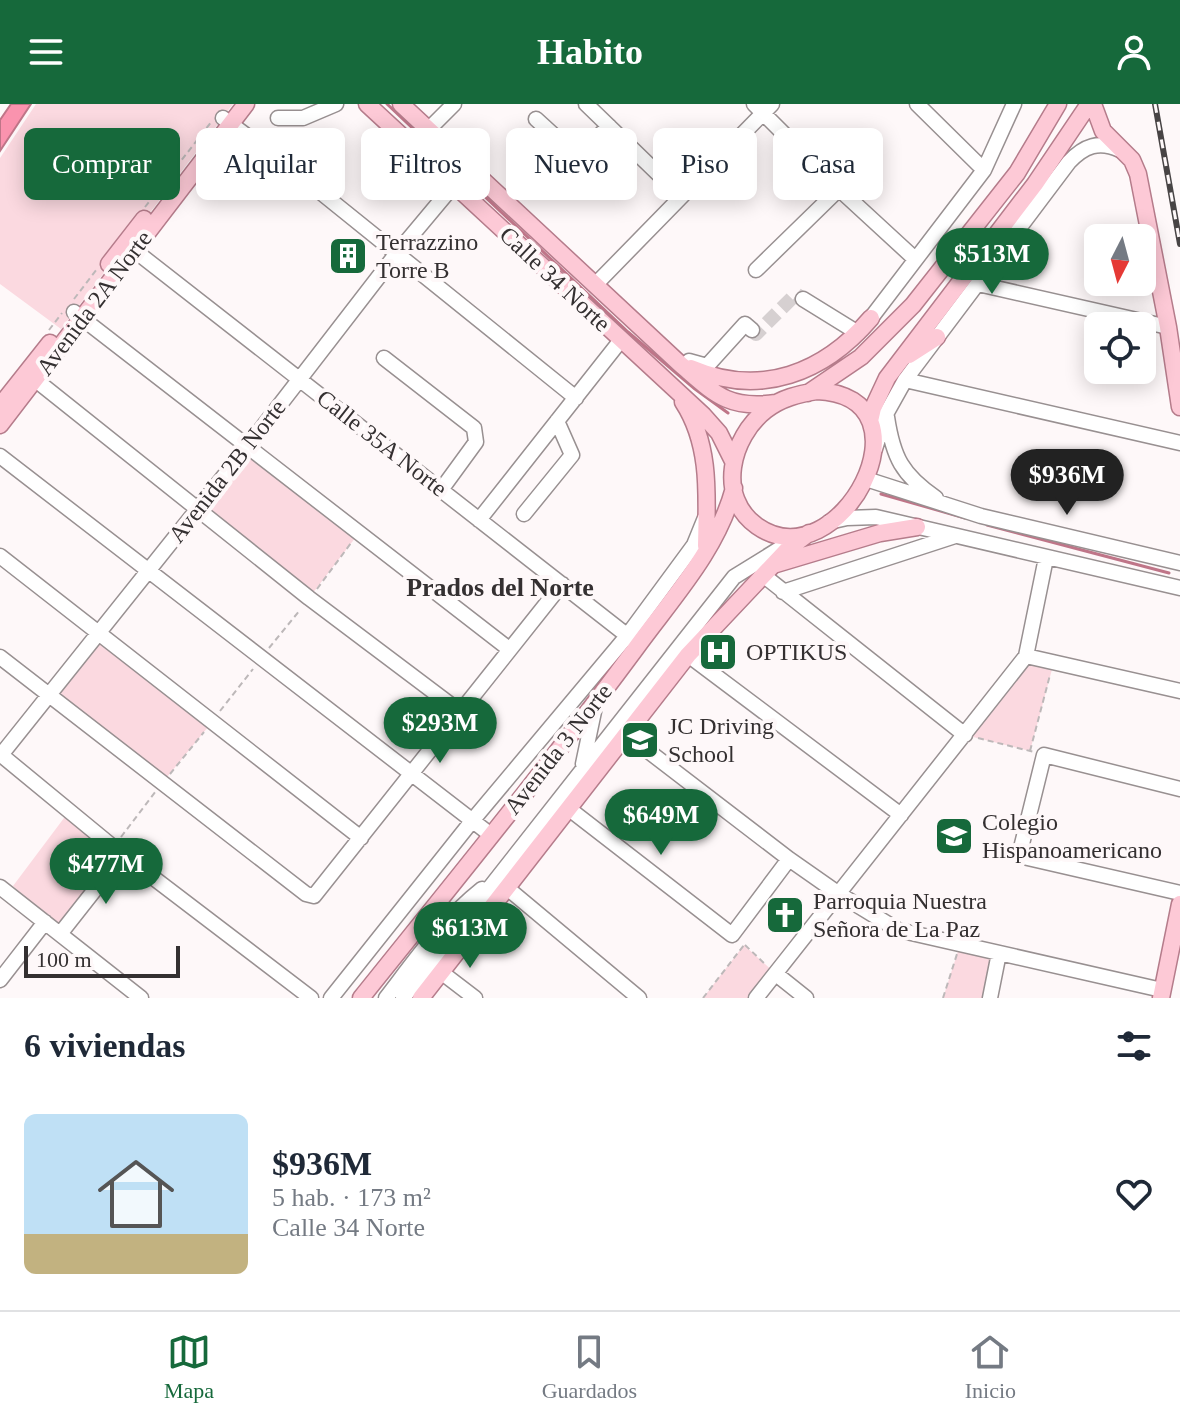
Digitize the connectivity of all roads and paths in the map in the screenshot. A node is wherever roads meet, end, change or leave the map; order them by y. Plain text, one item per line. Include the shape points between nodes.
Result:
1 (233, 104) edge
2 (246, 104) edge
3 (336, 104) edge
4 (367, 104) edge
5 (401, 104) edge
6 (454, 104) edge
7 (586, 104) edge
8 (917, 104) edge
9 (1005, 104) edge
10 (1014, 104) edge
11 (1058, 104) edge
12 (1091, 104) edge
13 (1103, 104) edge
14 (763, 107) edge
15 (278, 118) dead end
16 (536, 119) dead end
17 (227, 121) junction
18 (609, 126) junction
19 (392, 128) edge
20 (426, 128) edge
21 (430, 128) edge
22 (744, 128) edge
23 (782, 128) edge
24 (1103, 131) junction
25 (1124, 152) junction
26 (653, 169) edge
27 (984, 170) junction
28 (490, 188) edge
29 (441, 200) edge
30 (468, 200) edge
31 (677, 200) edge
32 (828, 200) edge
33 (851, 200) edge
34 (130, 246) junction
35 (397, 253) junction
36 (915, 259) junction
37 (756, 270) dead end
38 (978, 284) junction
39 (595, 285) junction
40 (803, 299) dead end
41 (78, 315) junction
42 (871, 318) junction
43 (1168, 327) junction
44 (752, 330) tunnel mouth
45 (858, 333) junction
46 (937, 337) junction
47 (621, 340) junction
48 (861, 357) junction
49 (384, 358) dead end
50 (675, 360) junction
51 (901, 361) junction
52 (31, 377) junction
53 (299, 379) junction
54 (905, 380) junction
55 (673, 387) junction
56 (807, 393) junction
57 (576, 398) junction
58 (776, 403) junction
59 (0, 406) edge
60 (1180, 407) edge
61 (886, 414) junction
62 (557, 421) junction
63 (870, 421) junction
64 (0, 425) edge
65 (1180, 443) edge
66 (248, 446) junction
67 (875, 450) junction
68 (0, 456) edge
69 (733, 461) junction
70 (866, 479) junction
71 (734, 488) junction
72 (441, 490) junction
73 (198, 507) junction
74 (949, 507) junction
75 (524, 514) dead end
76 (707, 514) junction
77 (479, 520) junction
78 (829, 522) junction
79 (917, 527) junction
80 (359, 533) junction
81 (806, 534) junction
82 (955, 535) junction
83 (706, 552) junction
84 (0, 556) edge
85 (1046, 558) junction
86 (1180, 563) edge
87 (149, 570) junction
88 (768, 570) junction
89 (562, 584) junction
90 (1180, 588) edge
91 (783, 592) junction
92 (309, 598) junction
93 (97, 633) junction
94 (632, 640) junction
95 (509, 649) junction
96 (688, 655) junction
97 (1026, 656) junction
98 (0, 657) edge
99 (1054, 662) junction
100 (1180, 691) edge
101 (49, 695) junction
102 (596, 702) junction
103 (459, 711) junction
104 (213, 721) junction
105 (626, 734) junction
106 (965, 735) junction
107 (1037, 753) junction
108 (1, 755) edge
109 (410, 773) junction
110 (579, 774) junction
111 (163, 782) junction
112 (1180, 789) edge
113 (568, 808) junction
114 (901, 815) junction
115 (472, 821) junction
116 (491, 835) junction
117 (361, 838) junction
118 (118, 851) junction
119 (789, 859) junction
120 (503, 881) junction
121 (0, 887) edge
122 (1180, 893) edge
123 (839, 894) junction
124 (1180, 904) edge
125 (45, 922) junction
126 (60, 934) junction
127 (960, 945) junction
128 (999, 953) junction
129 (441, 972) junction
130 (776, 974) junction
131 (0, 980) edge
132 (1162, 994) edge
133 (141, 998) edge
134 (311, 998) edge
135 (331, 998) edge
136 (361, 998) edge
137 (386, 998) edge
138 (403, 998) edge
139 (421, 998) edge
140 (475, 998) edge
141 (639, 998) edge
142 (703, 998) edge
143 (756, 998) edge
144 (806, 998) edge
145 (943, 998) edge
146 (990, 998) edge

1 - 17 main road, Avenida 2A Norte
2 - 17 main road, Avenida 2A Norte
3 - 15 street via 303,118
4 - 19 main road, Calle 34 Norte
5 - 20 main road, Calle 34 Norte
6 - 21 street
7 - 18 street
8 - 27 street
9 - 27 street
10 - 27 street
11 - 48 main road via 1017,173 913,305
12 - 24 main road
12 - 51 main road
13 - 24 main road
14 - 22 street
14 - 23 street
16 - 18 street via 578,152
17 - 34 main road, Avenida 2A Norte
17 - 35 street
18 - 26 street
24 - 25 main road
25 - 38 street via 1098,144 1080,151
25 - 43 main road via 1138,174
27 - 36 street
28 - 39 main road, Calle 34 Norte
29 - 35 street, Avenida 2B Norte
30 - 47 main road, Calle 34 Norte
31 - 39 street
32 - 37 street
33 - 36 street
34 - 41 main road, Avenida 2A Norte
34 - 53 street, Calle 35A Norte
35 - 53 street, Avenida 2B Norte
35 - 57 street
36 - 42 street
38 - 43 street
38 - 46 street
39 - 50 main road, Calle 34 Norte
40 - 45 street
41 - 52 main road, Avenida 2A Norte
41 - 66 street
42 - 45 main road
42 - 48 main road
43 - 60 main road
44 - 50 street via 745,324 707,366
45 - 50 main road via 821,363 784,377 725,379
46 - 51 main road
46 - 54 street
47 - 55 main road, Calle 34 Norte
47 - 57 street
48 - 56 main road
49 - 72 street via 474,428 476,442
50 - 58 main road, Calle 34 Norte via 714,393 737,404
51 - 63 main road via 882,388
52 - 59 main road, Avenida 2A Norte
52 - 64 main road, Avenida 2A Norte
52 - 73 street
53 - 66 street, Avenida 2B Norte
53 - 72 street, Calle 35A Norte
54 - 61 street
54 - 65 street
55 - 69 main road, Calle 34 Norte via 719,433
55 - 76 main road via 703,448
56 - 58 main road
56 - 63 main road via 844,396
57 - 62 street
58 - 69 main road via 743,435
61 - 67 street
61 - 74 street via 902,468
62 - 75 street via 572,455
62 - 77 street
63 - 67 main road
66 - 73 street, Avenida 2B Norte
66 - 80 street
67 - 70 main road
68 - 87 street
69 - 71 main road
70 - 74 street
70 - 78 main road via 855,499
71 - 81 main road via 744,514 757,526 773,534
71 - 83 main road, Avenida 3 Norte
72 - 77 street, Calle 35A Norte
73 - 87 street, Avenida 2B Norte
73 - 92 street
74 - 86 street
76 - 83 main road
76 - 94 street, Avenida 3 Norte via 694,545
77 - 89 street, Calle 35A Norte
78 - 79 street via 876,517
78 - 81 main road
79 - 82 street
79 - 88 main road via 880,533
80 - 92 path
80 - 95 street
81 - 88 main road, Avenida 3 Norte
81 - 110 street via 734,577
82 - 85 street
82 - 91 street
83 - 94 main road, Avenida 3 Norte
84 - 93 street
85 - 90 street
85 - 97 street
87 - 93 street, Avenida 2B Norte
87 - 109 street
88 - 91 street
88 - 96 main road, Avenida 3 Norte
89 - 94 street, Calle 35A Norte
89 - 95 street
91 - 106 street
92 - 103 street
93 - 101 street, Avenida 2B Norte
93 - 104 street
94 - 102 main road, Avenida 3 Norte
94 - 115 street, Avenida 3 Norte
95 - 103 street
96 - 105 main road, Avenida 3 Norte
96 - 114 street
97 - 99 street
97 - 106 street
98 - 101 street
99 - 100 street
99 - 107 path
101 - 108 street, Avenida 2B Norte
101 - 111 street
102 - 110 street
102 - 116 main road, Avenida 3 Norte
103 - 109 street
104 - 111 path
104 - 117 street
105 - 113 main road, Avenida 3 Norte
105 - 119 street
106 - 107 path
106 - 114 street
107 - 112 street
107 - 122 street via 1019,856
108 - 118 street
109 - 115 street
109 - 117 street
110 - 120 street
111 - 117 street via 306,894 318,894
111 - 118 path
113 - 119 street via 732,935
113 - 120 main road, Avenida 3 Norte
114 - 123 street
115 - 116 street
115 - 135 street, Avenida 3 Norte
116 - 136 main road, Avenida 3 Norte
118 - 126 street
118 - 134 street
119 - 123 street
120 - 129 main road, Avenida 3 Norte
120 - 137 street via 455,910
120 - 138 street
120 - 141 street
121 - 125 street
123 - 127 street via 898,930
123 - 130 street
124 - 132 main road
125 - 126 street
125 - 131 street
126 - 133 street
127 - 128 street
127 - 145 path
128 - 132 street
128 - 146 street
129 - 139 main road, Avenida 3 Norte
129 - 140 street
130 - 142 path via 744,945
130 - 143 street
130 - 144 street

